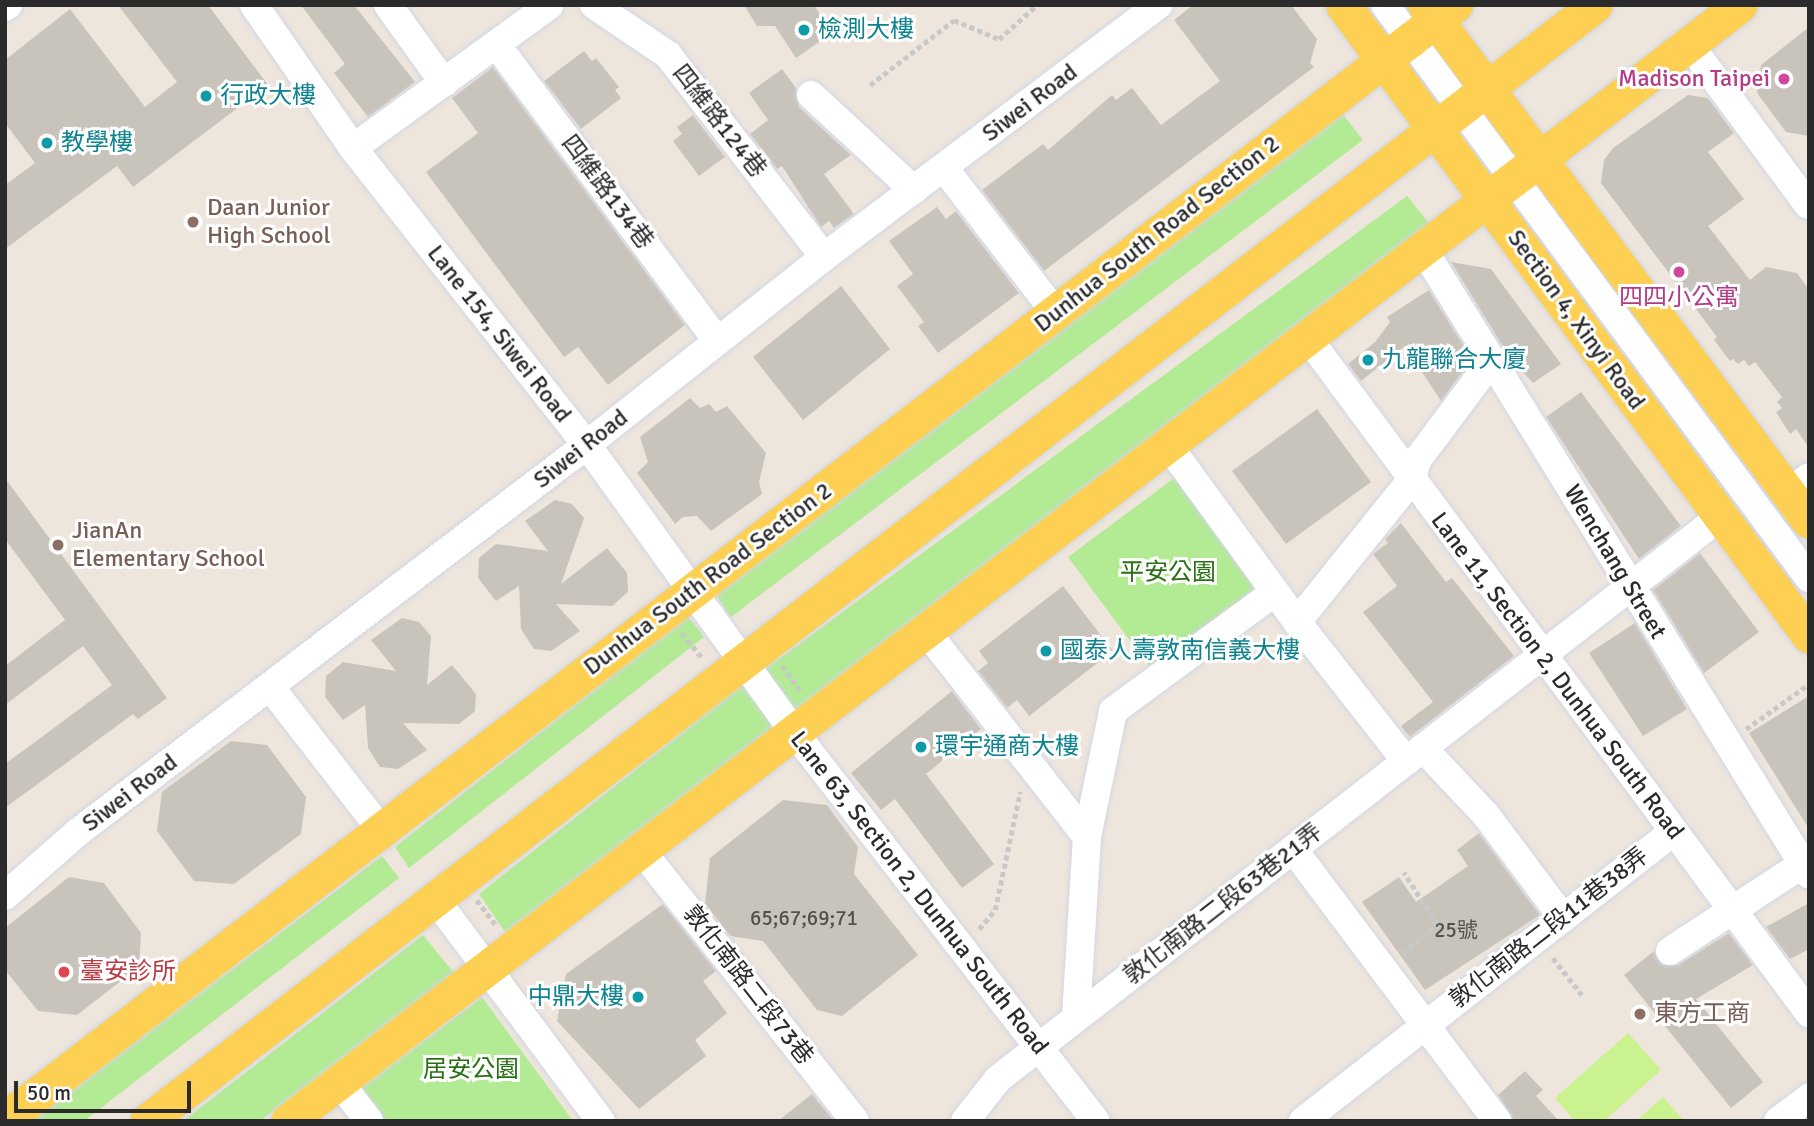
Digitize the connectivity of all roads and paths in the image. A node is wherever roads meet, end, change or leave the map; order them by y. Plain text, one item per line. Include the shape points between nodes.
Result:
1 (254, 5) edge
2 (388, 5) edge
3 (550, 5) edge
4 (594, 5) edge
5 (1037, 5) edge
6 (1159, 5) edge
7 (1343, 5) edge
8 (1385, 5) edge
9 (1595, 5) edge
10 (1740, 5) edge
11 (1422, 26) edge
12 (496, 44) junction
13 (1689, 44) junction
14 (444, 83) junction
15 (870, 85) dead end
16 (811, 95) dead end
17 (1459, 108) junction
18 (353, 148) junction
19 (1540, 160) junction
20 (944, 168) junction
21 (914, 190) junction
22 (1500, 191) junction
23 (1808, 205) edge
24 (1423, 249) junction
25 (824, 257) junction
26 (1055, 312) junction
27 (1308, 338) junction
28 (718, 340) junction
29 (1492, 360) junction
30 (587, 445) junction
31 (1168, 445) junction
32 (1411, 480) junction
33 (1798, 485) edge
34 (1721, 516) junction
35 (1809, 521) edge
36 (1809, 578) edge
37 (1630, 585) junction
38 (693, 591) junction
39 (1275, 592) junction
40 (1297, 622) junction
41 (926, 631) junction
42 (1809, 636) edge
43 (1542, 653) junction
44 (744, 663) junction
45 (1809, 684) edge
46 (271, 688) junction
47 (794, 732) junction
48 (1725, 743) junction
49 (1415, 755) junction
50 (1027, 761) junction
51 (381, 830) junction
52 (1673, 832) junction
53 (1087, 837) junction
54 (1293, 849) junction
55 (641, 850) junction
56 (1806, 869) edge
57 (1404, 873) dead end
58 (449, 890) junction
59 (5, 896) edge
60 (1730, 909) junction
61 (1563, 918) junction
62 (1537, 938) junction
63 (962, 948) junction
64 (513, 949) junction
65 (1670, 951) dead end
66 (485, 969) junction
67 (1382, 969) junction
68 (1582, 995) dead end
69 (1809, 1013) edge
70 (1076, 1017) junction
71 (1426, 1024) junction
72 (1039, 1046) junction
73 (339, 1082) junction
74 (1809, 1098) edge
75 (5, 1119) edge
76 (147, 1121) edge
77 (288, 1121) edge
78 (369, 1121) edge
79 (601, 1121) edge
80 (855, 1121) edge
81 (965, 1121) edge
82 (1096, 1121) edge
83 (1303, 1121) edge
84 (1497, 1121) edge
85 (1778, 1121) edge

1 - 18 street, Lane 154, Siwei Road
2 - 14 street
3 - 12 street
4 - 25 street, 四維路124巷 via 668,55
5 - 15 path via 999,39 954,20
6 - 20 street, Siwei Road
7 - 11 main road, Section 4, Xinyi Road
8 - 11 street, Section 4, Xinyi Road
9 - 17 main road
10 - 13 main road
11 - 17 main road, Section 4, Xinyi Road
11 - 17 main road, Section 4, Xinyi Road
11 - 26 main road, Dunhua South Road Section 2
12 - 14 street
12 - 28 street, 四維路134巷
13 - 19 main road
13 - 23 street
14 - 18 street
16 - 21 street
17 - 19 main road, Section 4, Xinyi Road
17 - 22 main road, Section 4, Xinyi Road
17 - 44 main road
18 - 30 street, Lane 154, Siwei Road
19 - 22 main road
19 - 33 main road, Section 4, Xinyi Road
20 - 21 street, Siwei Road
20 - 26 street
21 - 25 street, Siwei Road
22 - 24 main road
22 - 34 main road, Section 4, Xinyi Road
22 - 36 street, Section 4, Xinyi Road
24 - 27 main road
24 - 29 street, Wenchang Street
25 - 28 street, Siwei Road
26 - 38 main road, Dunhua South Road Section 2
27 - 31 main road
27 - 32 street, Lane 11, Section 2, Dunhua South Road
28 - 30 street, Siwei Road
29 - 32 street via 1418,458
29 - 37 street, Wenchang Street
30 - 38 street, Lane 154, Siwei Road
30 - 46 street, Siwei Road
31 - 39 street
31 - 41 main road
32 - 40 street
32 - 43 street, Lane 11, Section 2, Dunhua South Road
33 - 35 main road, Section 4, Xinyi Road
34 - 37 street, 敦化南路二段63巷21弄
34 - 42 main road, Section 4, Xinyi Road
37 - 43 street, 敦化南路二段63巷21弄
37 - 48 street, Wenchang Street
38 - 44 street, Lane 154, Siwei Road
38 - 51 main road, Dunhua South Road Section 2
39 - 40 street
39 - 53 street via 1113,711
40 - 49 street
41 - 47 main road
41 - 50 street
43 - 49 street, 敦化南路二段63巷21弄
43 - 52 street, Lane 11, Section 2, Dunhua South Road
44 - 47 street, Lane 63, Section 2, Dunhua South Road
44 - 58 main road
45 - 48 path
46 - 51 street
46 - 59 street, Siwei Road via 78,832
47 - 55 main road
47 - 63 street, Lane 63, Section 2, Dunhua South Road
48 - 56 street, Wenchang Street
49 - 54 street, 敦化南路二段63巷21弄
49 - 61 street via 1486,815
50 - 53 street
50 - 63 path via 995,910
51 - 75 main road, Dunhua South Road Section 2
52 - 60 street, Lane 11, Section 2, Dunhua South Road
52 - 61 street, 敦化南路二段11巷38弄
53 - 70 street
54 - 67 street
54 - 70 street, 敦化南路二段63巷21弄
55 - 64 main road
55 - 80 street, 敦化南路二段73巷
56 - 60 street
57 - 67 path via 1437,925
58 - 64 path
58 - 66 street
58 - 76 main road
60 - 65 street
60 - 69 street, Lane 11, Section 2, Dunhua South Road
61 - 62 street, 敦化南路二段11巷38弄
62 - 68 path
62 - 71 street, 敦化南路二段11巷38弄
63 - 72 street, Lane 63, Section 2, Dunhua South Road
64 - 66 main road
66 - 73 main road
66 - 79 street
67 - 71 street
70 - 72 street, 敦化南路二段63巷21弄
71 - 83 street, 敦化南路二段11巷38弄
71 - 84 street
72 - 81 street, 敦化南路二段63巷21弄 via 998,1079
72 - 82 street, Lane 63, Section 2, Dunhua South Road
73 - 77 main road
73 - 78 street
74 - 85 street

